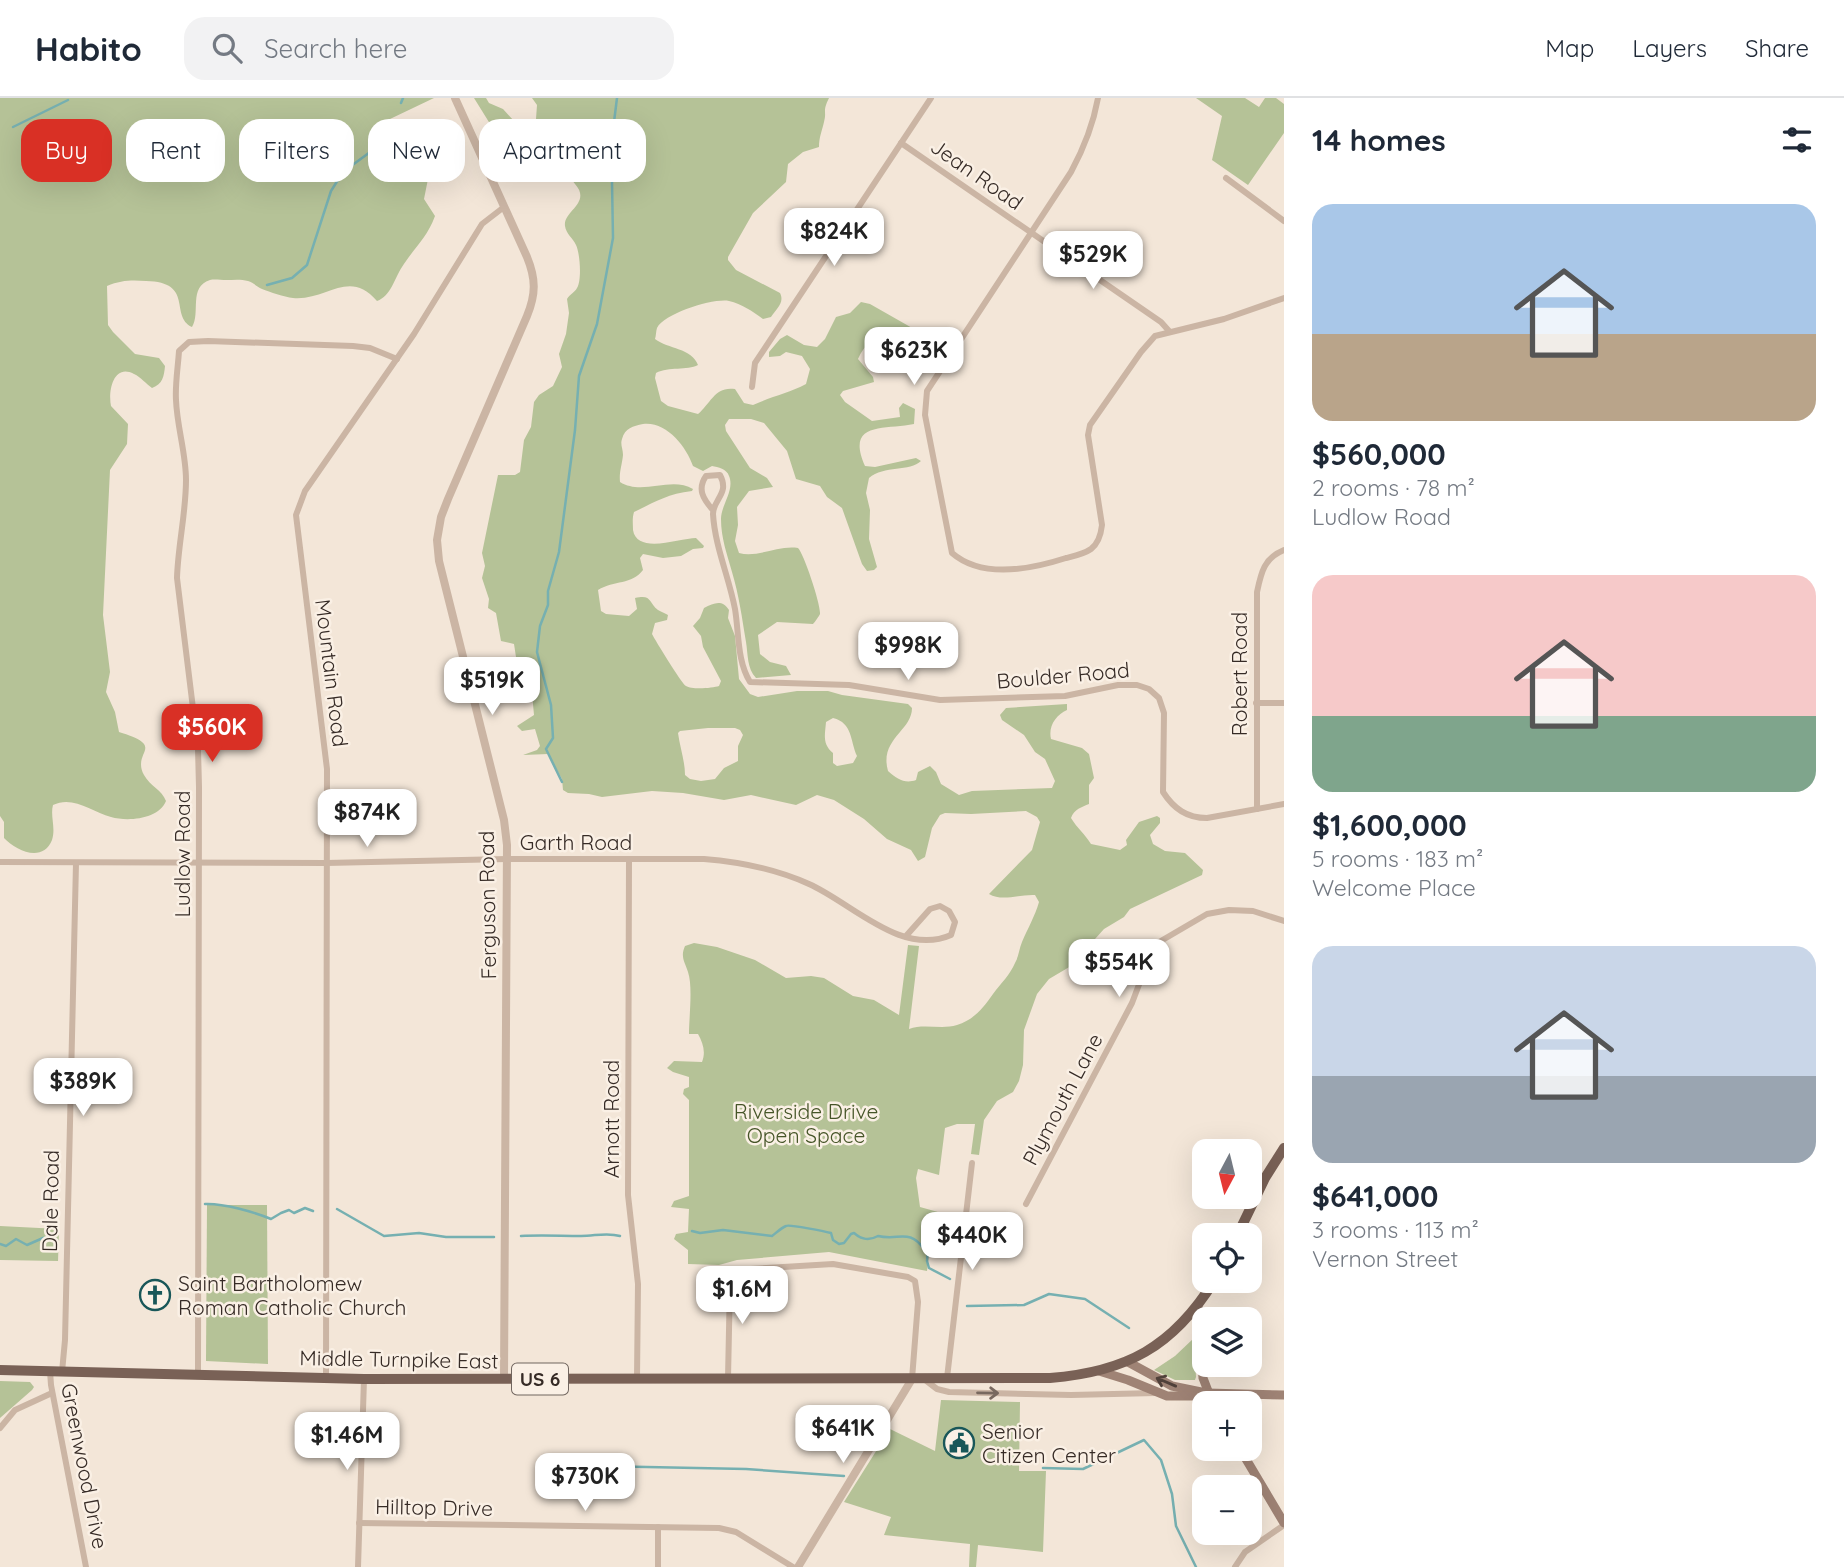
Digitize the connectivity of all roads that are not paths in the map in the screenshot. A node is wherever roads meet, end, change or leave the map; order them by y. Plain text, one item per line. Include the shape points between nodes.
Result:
1 (455, 98) edge
2 (931, 98) edge
3 (1098, 98) edge
4 (901, 143) junction
5 (1226, 177) dead end
6 (504, 206) junction
7 (1284, 220) edge
8 (1032, 233) junction
9 (1284, 298) edge
10 (1169, 331) junction
11 (397, 359) junction
12 (752, 387) dead end
13 (713, 510) junction
14 (1284, 550) edge
15 (1256, 703) junction
16 (1284, 703) edge
17 (1284, 804) edge
18 (1257, 809) junction
19 (507, 859) junction
20 (629, 860) junction
21 (0, 862) edge
22 (76, 863) junction
23 (200, 863) junction
24 (326, 863) junction
25 (1284, 921) edge
26 (906, 936) junction
27 (1284, 1148) edge
28 (972, 1163) dead end
29 (1026, 1205) dead end
30 (1243, 1223) edge
31 (1207, 1293) edge
32 (1198, 1307) edge
33 (1192, 1313) edge
34 (1128, 1362) junction
35 (0, 1370) edge
36 (50, 1371) junction
37 (1099, 1371) junction
38 (62, 1372) junction
39 (198, 1375) junction
40 (326, 1378) junction
41 (637, 1378) junction
42 (728, 1378) junction
43 (947, 1378) junction
44 (364, 1379) junction
45 (504, 1379) junction
46 (924, 1379) junction
47 (912, 1380) junction
48 (1197, 1391) edge
49 (52, 1393) junction
50 (1156, 1393) junction
51 (1262, 1394) edge
52 (1192, 1395) edge
53 (1284, 1395) edge
54 (0, 1428) edge
55 (1247, 1461) edge
56 (359, 1523) junction
57 (1284, 1524) edge
58 (659, 1527) junction
59 (86, 1567) edge
60 (358, 1567) edge
61 (657, 1567) edge
62 (795, 1567) edge
63 (1235, 1567) edge

1 - 6 street, Ferguson Road
2 - 4 street
3 - 8 street via 1086,146
4 - 8 street, Jean Road
4 - 12 street via 755,363
5 - 7 street
6 - 11 street, Mountain Road via 482,224
6 - 19 street, Ferguson Road via 534,275 533,300 448,499 437,540 443,583 504,820
8 - 10 street, Jean Road
8 - 10 street via 927,391 925,415 948,544 961,561 985,568 1042,566 1093,548 1102,525 1090,425 1141,352 1155,336
9 - 10 street via 1224,319
11 - 23 street, Ludlow Road via 370,348 340,345 208,341 189,342 179,351 176,399 186,480 177,578 198,748
11 - 24 street, Mountain Road via 305,491 296,515 327,769
13 - 13 street, Boulder Road via 723,489 720,475 713,474 701,482 705,501
13 - 18 street, Boulder Road via 735,608 743,671 750,682 849,685 940,700 1065,696 1118,685 1149,688 1164,713 1162,782 1170,803 1195,818
14 - 15 street, Robert Road via 1267,560 1257,592
15 - 16 street
15 - 18 street, Robert Road
17 - 18 street, Boulder Road
19 - 20 street, Garth Road
19 - 24 street, Garth Road
19 - 45 street, Ferguson Road
20 - 26 street, Garth Road via 704,859 775,872 807,883 890,932
20 - 41 street, Arnott Road via 628,1195 638,1284
21 - 22 street, Garth Road
22 - 23 street, Garth Road
22 - 38 street, Dale Road
23 - 24 street, Garth Road
23 - 39 street, Ludlow Road
24 - 40 street, Mountain Road
25 - 29 street, Plymouth Lane via 1253,911 1229,910 1207,914 1154,944 1132,1003
26 - 26 street, Garth Road via 939,940 951,934 955,922 940,906 930,909
27 - 30 main road
28 - 43 street
31 - 32 main road, US 6
33 - 34 main road, US 6
34 - 37 main road, US 6
48 -> 34 main road, Middle Turnpike East via 1172,1386
35 - 36 main road, Middle Turnpike East / US 6
36 - 38 main road, Middle Turnpike East / US 6
36 - 49 street, Greenwood Drive
37 - 43 main road, Middle Turnpike East / US 6 via 1049,1378
37 - 50 main road, Middle Turnpike East
38 - 39 main road, Middle Turnpike East / US 6
39 - 40 main road, Middle Turnpike East / US 6
40 - 44 main road, Middle Turnpike East / US 6
41 - 42 main road, Middle Turnpike East / US 6
41 - 45 main road, Middle Turnpike East / US 6
42 - 47 main road, Middle Turnpike East / US 6
42 - 47 street via 733,1270 833,1264 915,1281 918,1302
43 - 46 main road, Middle Turnpike East / US 6
44 - 45 main road, Middle Turnpike East / US 6
44 - 56 street
46 - 47 main road, Middle Turnpike East / US 6
46 -> 50 street, Middle Turnpike East via 949,1392
47 - 62 street
49 - 54 street via 15,1410
49 - 59 street, Greenwood Drive
50 - 52 main road, Middle Turnpike East
51 - 53 main road, Middle Turnpike East
55 - 57 main road
56 - 58 street, Hilltop Drive
56 - 60 street
57 - 63 street via 1245,1552
58 - 61 street
58 - 62 street, Hilltop Drive via 736,1532

